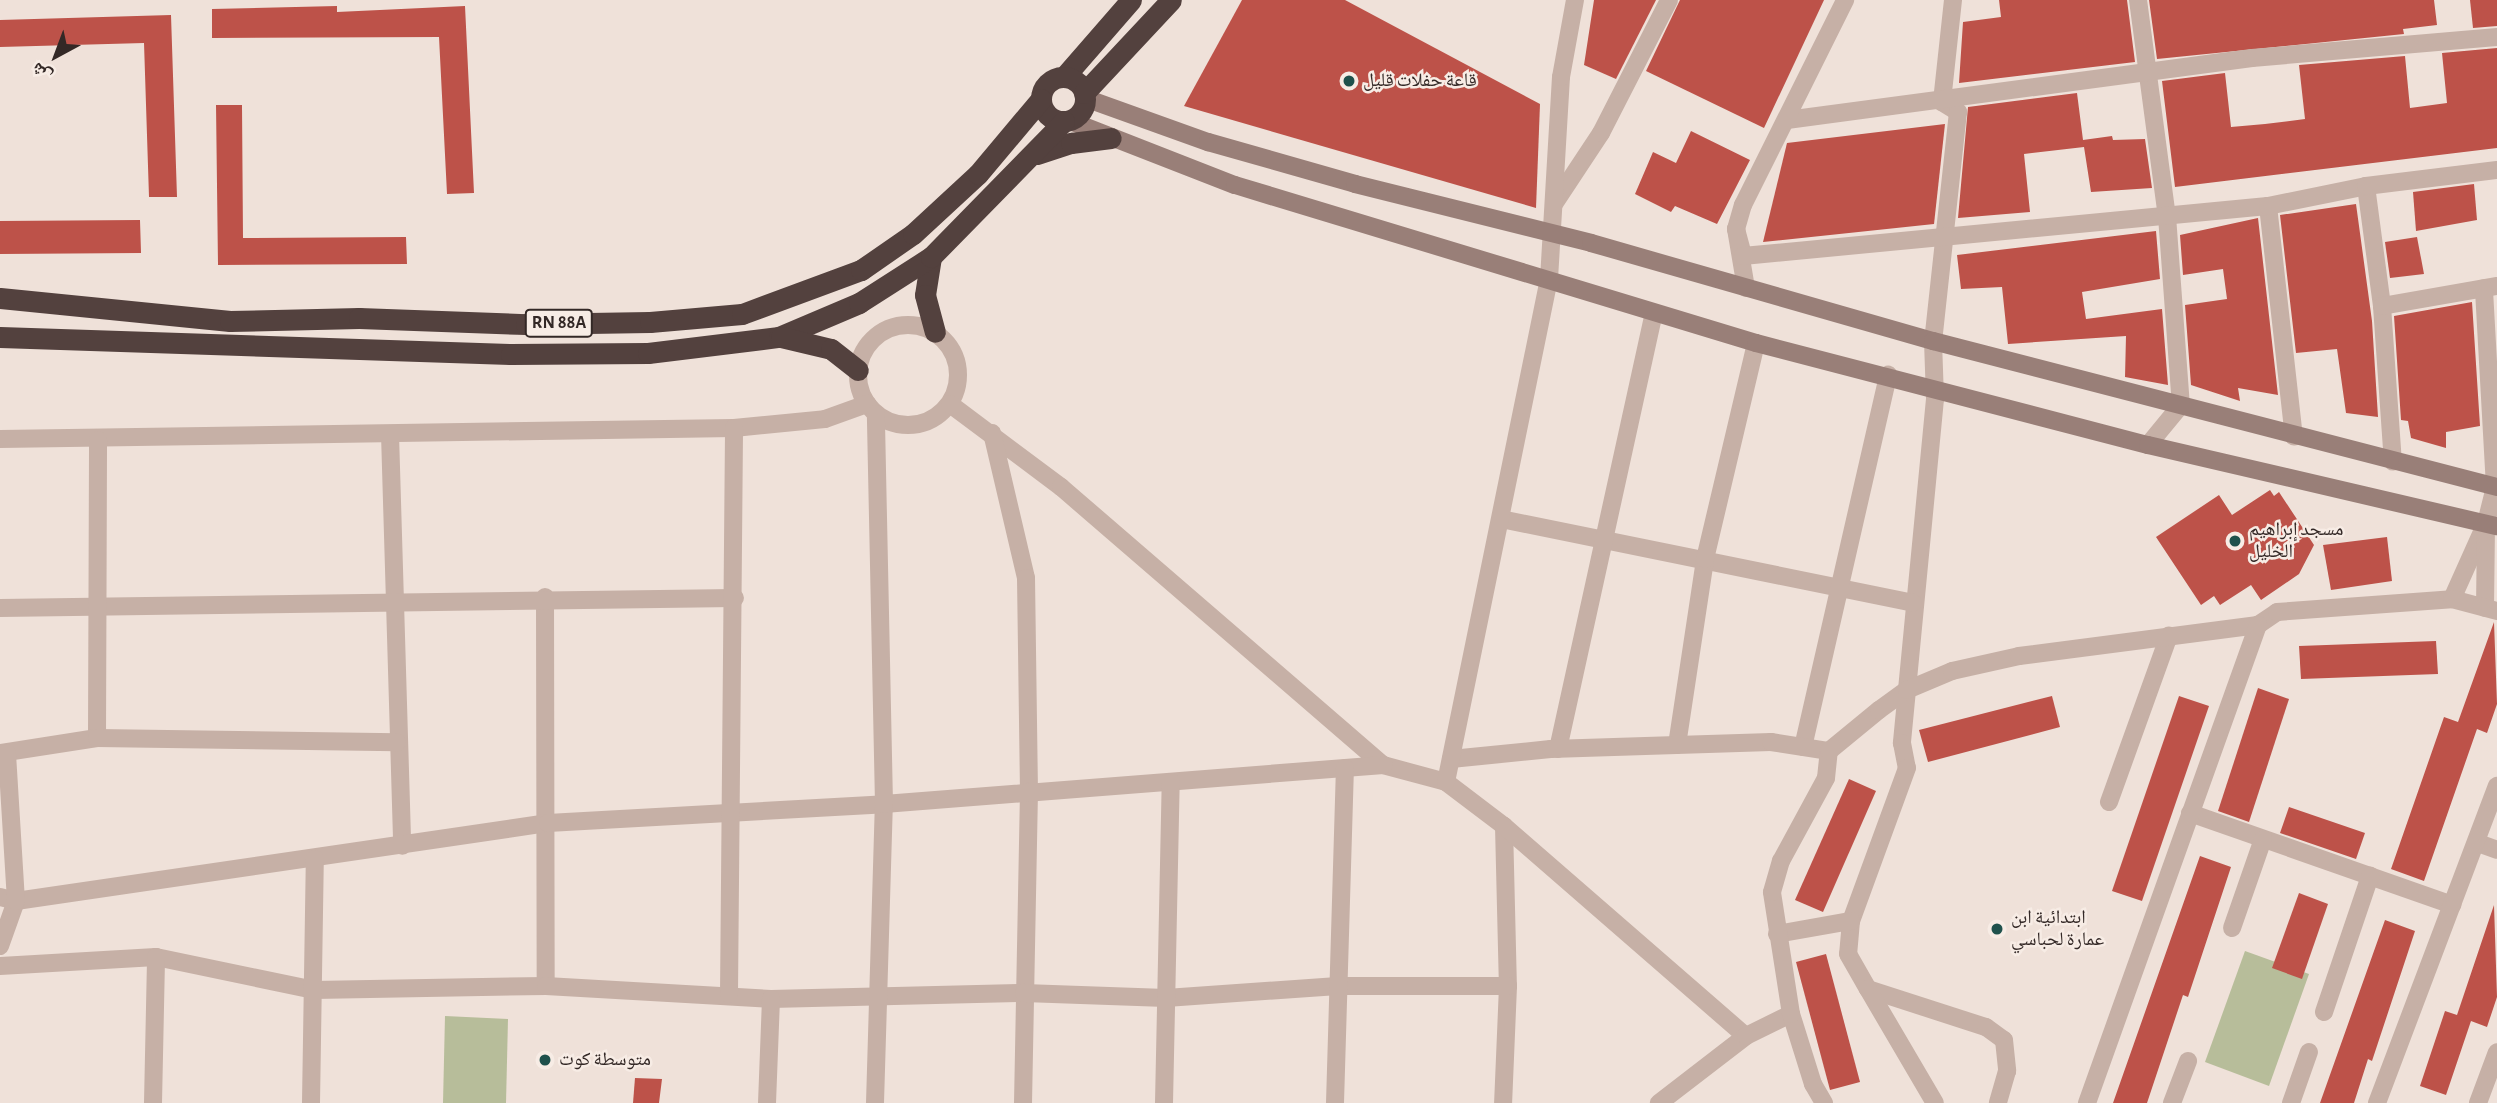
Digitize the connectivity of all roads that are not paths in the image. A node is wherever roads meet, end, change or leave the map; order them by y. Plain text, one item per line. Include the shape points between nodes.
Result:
1 (1131, 0) edge
2 (1171, 0) edge
3 (1575, 0) edge
4 (1669, 0) edge
5 (1845, 0) edge
6 (1953, 0) edge
7 (2138, 0) edge
8 (2497, 37) edge
9 (2147, 71) junction
10 (1064, 77) junction
11 (1084, 96) junction
12 (1041, 99) junction
13 (1942, 102) junction
14 (1787, 120) junction
15 (1066, 121) junction
16 (1111, 138) junction
17 (1032, 157) junction
18 (2497, 170) edge
19 (2366, 186) junction
20 (2269, 206) junction
21 (1552, 207) junction
22 (2167, 216) junction
23 (1736, 229) junction
24 (1549, 233) junction
25 (1945, 238) junction
26 (931, 257) junction
27 (1549, 279) junction
28 (2490, 287) edge
29 (1745, 288) junction
30 (0, 298) edge
31 (2382, 306) junction
32 (1654, 313) junction
33 (935, 332) junction
34 (0, 337) edge
35 (779, 337) junction
36 (1933, 341) junction
37 (1756, 343) junction
38 (858, 370) junction
39 (1888, 374) junction
40 (1931, 387) junction
41 (950, 404) junction
42 (2181, 405) junction
43 (872, 409) junction
44 (734, 428) junction
45 (992, 433) junction
46 (390, 434) junction
47 (2294, 437) junction
48 (0, 439) edge
49 (98, 440) junction
50 (2148, 445) junction
51 (2393, 462) junction
52 (2496, 487) edge
53 (1502, 519) junction
54 (2492, 525) edge
55 (1601, 539) junction
56 (1705, 559) junction
57 (1840, 589) junction
58 (545, 597) junction
59 (735, 598) junction
60 (2452, 599) junction
61 (397, 600) junction
62 (97, 603) junction
63 (1913, 603) junction
64 (0, 608) edge
65 (2491, 609) edge
66 (2258, 625) junction
67 (2169, 635) junction
68 (1907, 690) junction
69 (97, 738) junction
70 (397, 742) junction
71 (1677, 745) junction
72 (1803, 747) junction
73 (1558, 749) junction
74 (1829, 751) junction
75 (3, 753) edge
76 (1451, 758) junction
77 (1383, 765) junction
78 (1345, 768) junction
79 (1171, 782) junction
80 (1446, 782) junction
81 (2497, 786) edge
82 (1028, 791) junction
83 (2109, 802) dead end
84 (884, 804) junction
85 (734, 812) junction
86 (2190, 813) junction
87 (548, 823) junction
88 (1504, 827) junction
89 (2263, 839) junction
90 (2479, 843) junction
91 (402, 846) junction
92 (2497, 850) edge
93 (315, 859) junction
94 (2370, 876) junction
95 (8, 899) edge
96 (2452, 905) junction
97 (1851, 921) junction
98 (2232, 928) dead end
99 (1777, 933) junction
100 (0, 946) edge
101 (156, 957) junction
102 (0, 966) edge
103 (545, 986) junction
104 (1338, 986) junction
105 (1508, 986) junction
106 (314, 989) junction
107 (1868, 989) junction
108 (1024, 993) junction
109 (729, 994) junction
110 (879, 997) junction
111 (1166, 998) junction
112 (771, 999) junction
113 (2324, 1012) dead end
114 (1791, 1014) junction
115 (1746, 1036) junction
116 (2309, 1052) dead end
117 (2497, 1052) edge
118 (2188, 1061) dead end
119 (2485, 1099) edge
120 (153, 1103) edge
121 (311, 1103) edge
122 (767, 1103) edge
123 (875, 1103) edge
124 (1023, 1103) edge
125 (1164, 1103) edge
126 (1335, 1103) edge
127 (1503, 1103) edge
128 (1658, 1103) edge
129 (1824, 1103) edge
130 (1935, 1103) edge
131 (1998, 1103) edge
132 (2087, 1103) edge
133 (2172, 1103) edge
134 (2291, 1103) edge
135 (2377, 1103) edge

1 - 10 highway
2 - 11 highway
3 - 21 street via 1561,77
4 - 21 street via 1601,133
5 - 14 street
6 - 13 street
7 - 9 street
8 - 9 street
9 - 13 street
9 - 22 street
10 - 11 highway via 1077,82
10 - 12 highway via 1045,85
11 - 15 highway via 1081,112
11 - 24 main road via 1195,137
12 - 15 highway via 1050,117
12 - 30 highway, RN 88A via 978,174 913,234 861,270 742,314 553,324 359,318 230,321
13 - 14 street
13 - 25 street via 1958,112
14 - 23 street via 1742,205
15 - 16 main road
15 - 17 highway
16 - 17 highway via 1070,143
16 - 27 main road via 1235,185
17 - 26 highway
18 - 19 street
19 - 20 street
19 - 31 street
20 - 22 street
20 - 47 street
21 - 24 street
22 - 25 street
22 - 42 street
23 - 25 street via 1743,256
23 - 29 street
24 - 27 street
24 - 29 main road
25 - 36 street
26 - 33 highway via 925,295
26 - 35 highway via 859,303
27 - 32 main road
27 - 53 street
28 - 31 street
28 - 52 street
29 - 36 main road
31 - 51 street
32 - 37 main road
32 - 55 street
33 - 38 street via 902,325 886,330 867,347
33 - 41 street via 956,357 957,390
34 - 35 highway via 567,354 686,351
35 - 38 highway via 831,349
36 - 40 street
36 - 42 main road
37 - 39 main road
37 - 56 street
38 - 43 street
39 - 40 main road
39 - 57 street
40 - 50 main road
40 - 63 street via 1935,399
41 - 43 street via 923,424 890,423
41 - 45 street
42 - 47 main road
42 - 50 street
43 - 44 street
43 - 84 street
44 - 46 street
44 - 59 street
45 - 77 street
45 - 82 street via 1026,578
46 - 49 street
46 - 61 street
47 - 51 main road
48 - 49 street
49 - 62 street
50 - 54 main road
51 - 52 main road
52 - 54 street
53 - 55 street
53 - 76 street
54 - 60 street
54 - 65 street
55 - 56 street
55 - 73 street
56 - 57 street
56 - 71 street
57 - 63 street
57 - 72 street
58 - 59 street
58 - 61 street
58 - 87 street
59 - 85 street
60 - 65 street
60 - 66 street via 2277,612
61 - 62 street
61 - 70 street
62 - 64 street
62 - 69 street
63 - 68 street
66 - 67 street
66 - 86 street
67 - 68 street via 2019,656 1952,671
67 - 83 street
68 - 74 street
68 - 97 street via 1902,743 1907,768
69 - 70 street
69 - 75 street
70 - 91 street
71 - 72 street via 1771,742
71 - 73 street
72 - 74 street
73 - 76 street
74 - 99 street via 1826,778 1781,861 1772,892
75 - 95 street
76 - 80 street
77 - 78 street
77 - 80 street
78 - 79 street
78 - 104 street
79 - 82 street
79 - 111 street
80 - 88 street
81 - 90 street
82 - 84 street
82 - 108 street
84 - 85 street
84 - 110 street
85 - 87 street
85 - 109 street
86 - 89 street
86 - 132 street
87 - 91 street
87 - 103 street
88 - 105 street
88 - 115 street
89 - 94 street
89 - 98 street
90 - 92 street
90 - 96 street
91 - 93 street
93 - 95 street
93 - 106 street
94 - 96 street
94 - 113 street
95 - 100 street
96 - 135 street
97 - 99 street
97 - 107 street via 1848,954
99 - 114 street
101 - 102 street
101 - 106 street
101 - 120 street
103 - 106 street
103 - 109 street
104 - 105 street
104 - 111 street
104 - 126 street
105 - 127 street
106 - 121 street
107 - 130 street
107 - 131 street via 1986,1027 2004,1040 2007,1071
108 - 110 street
108 - 111 street
108 - 124 street
109 - 112 street
110 - 112 street
110 - 123 street
111 - 125 street
112 - 122 street
114 - 115 street
114 - 129 street via 1813,1084
115 - 128 street
116 - 134 street
117 - 119 street
118 - 133 street

